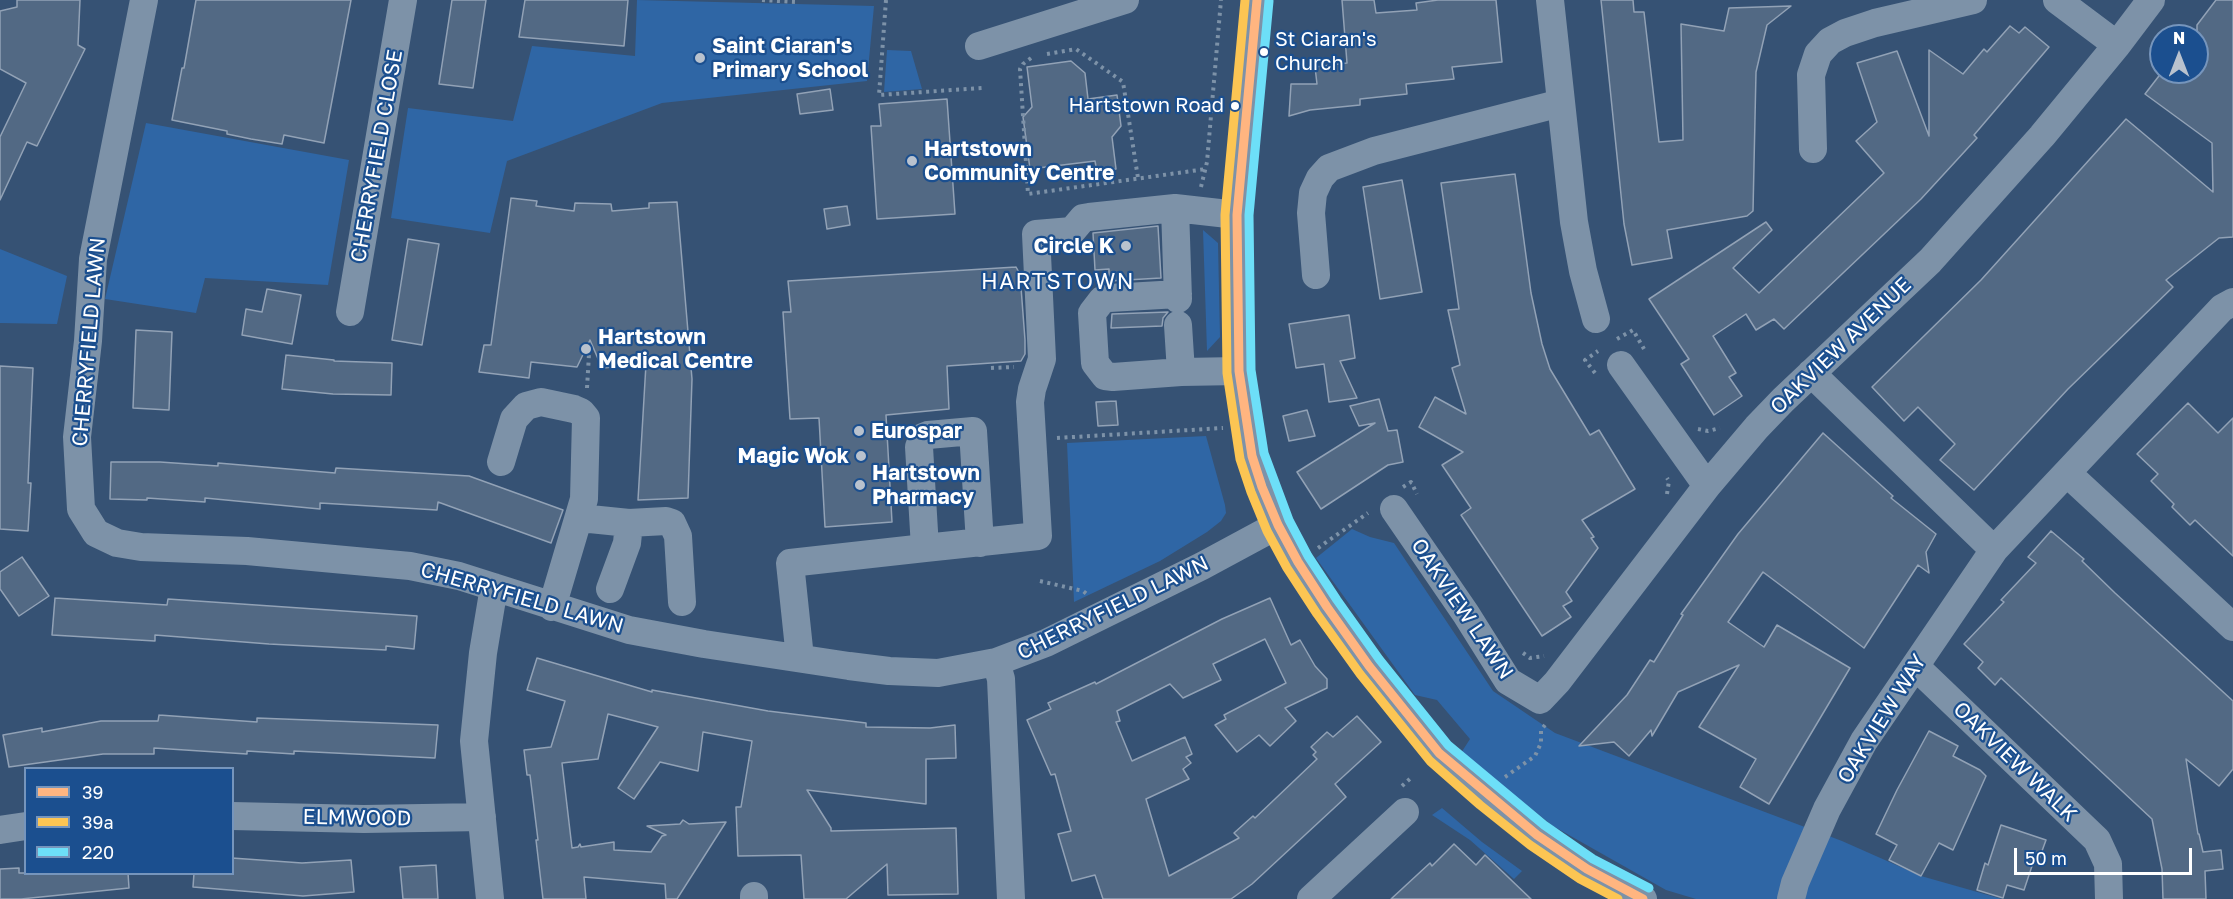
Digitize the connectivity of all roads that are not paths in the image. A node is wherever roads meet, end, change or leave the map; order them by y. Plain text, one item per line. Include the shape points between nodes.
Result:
1 (144, 0) edge
2 (403, 0) edge
3 (1125, 0) edge
4 (1257, 0) edge
5 (1550, 0) edge
6 (1973, 0) edge
7 (2057, 0) edge
8 (2151, 0) edge
9 (2117, 45) junction
10 (980, 46) dead end
11 (1561, 103) junction
12 (1813, 149) dead end
13 (1175, 208) junction
14 (1237, 215) junction
15 (1316, 275) dead end
16 (2233, 302) edge
17 (1178, 306) junction
18 (350, 312) dead end
19 (1239, 371) junction
20 (1181, 372) junction
21 (1812, 373) junction
22 (501, 462) dead end
23 (2067, 473) junction
24 (1707, 486) junction
25 (1388, 503) road end
26 (580, 518) junction
27 (629, 523) junction
28 (1278, 525) junction
29 (980, 543) junction
30 (925, 549) junction
31 (1994, 550) junction
32 (494, 587) junction
33 (610, 589) dead end
34 (682, 602) dead end
35 (552, 607) junction
36 (2233, 627) edge
37 (800, 658) junction
38 (996, 662) junction
39 (1915, 666) junction
40 (1540, 700) joint
41 (1405, 812) dead end
42 (234, 816) edge
43 (482, 818) junction
44 (24, 826) edge
45 (0, 830) edge
46 (490, 899) edge
47 (1011, 899) edge
48 (1311, 899) edge
49 (1643, 899) edge
50 (1791, 899) edge
51 (2109, 899) edge

1 - 32 street, CHERRYFIELD LAWN via 93,259 77,437 81,509 96,533 117,543 410,566
2 - 18 street, CHERRYFIELD CLOSE
3 - 10 street
4 - 14 street
5 - 11 street
6 - 12 street via 1875,23 1830,41 1818,54 1811,75
7 - 9 street
8 - 9 street, OAKVIEW AVENUE
9 - 21 street, OAKVIEW AVENUE via 1930,261
11 - 15 street via 1374,151 1329,168 1313,193
11 - 24 street via 1583,271 1612,351
13 - 14 street
13 - 17 street
13 - 29 street via 1083,218 1071,231 1036,234 1042,359 1030,396 1038,536
14 - 19 street
16 - 23 street, OAKVIEW WAY
17 - 20 street
17 - 20 street via 1108,298 1092,313 1095,363 1106,376
19 - 20 street
19 - 28 street via 1252,456
21 - 24 street, OAKVIEW AVENUE via 1757,427
21 - 31 street
22 - 26 street via 514,419 526,406 542,402 581,412 587,429
23 - 31 street, OAKVIEW WAY
23 - 36 street
24 - 40 street, OAKVIEW AVENUE
25 - 40 street, OAKVIEW LAWN via 1508,681
26 - 27 street
26 - 35 street
27 - 33 street via 627,543
27 - 34 street via 672,524 678,536
28 - 38 street, CHERRYFIELD LAWN via 1106,614
28 - 49 street via 1298,562 1369,666 1439,753 1537,835 1587,869
29 - 30 street
29 - 30 street via 973,431 928,435 919,447
30 - 37 street via 790,563
31 - 39 street, OAKVIEW WAY
32 - 35 street, CHERRYFIELD LAWN
32 - 43 street via 474,741
35 - 37 street, CHERRYFIELD LAWN via 629,630
37 - 38 street, CHERRYFIELD LAWN via 911,673 946,672
38 - 47 street via 1001,679
39 - 50 street, OAKVIEW WAY via 1864,741 1827,809
39 - 51 street, OAKVIEW WALK via 2097,840 2108,864
41 - 48 street
42 - 43 street, ELMWOOD
43 - 46 street
44 - 45 street

